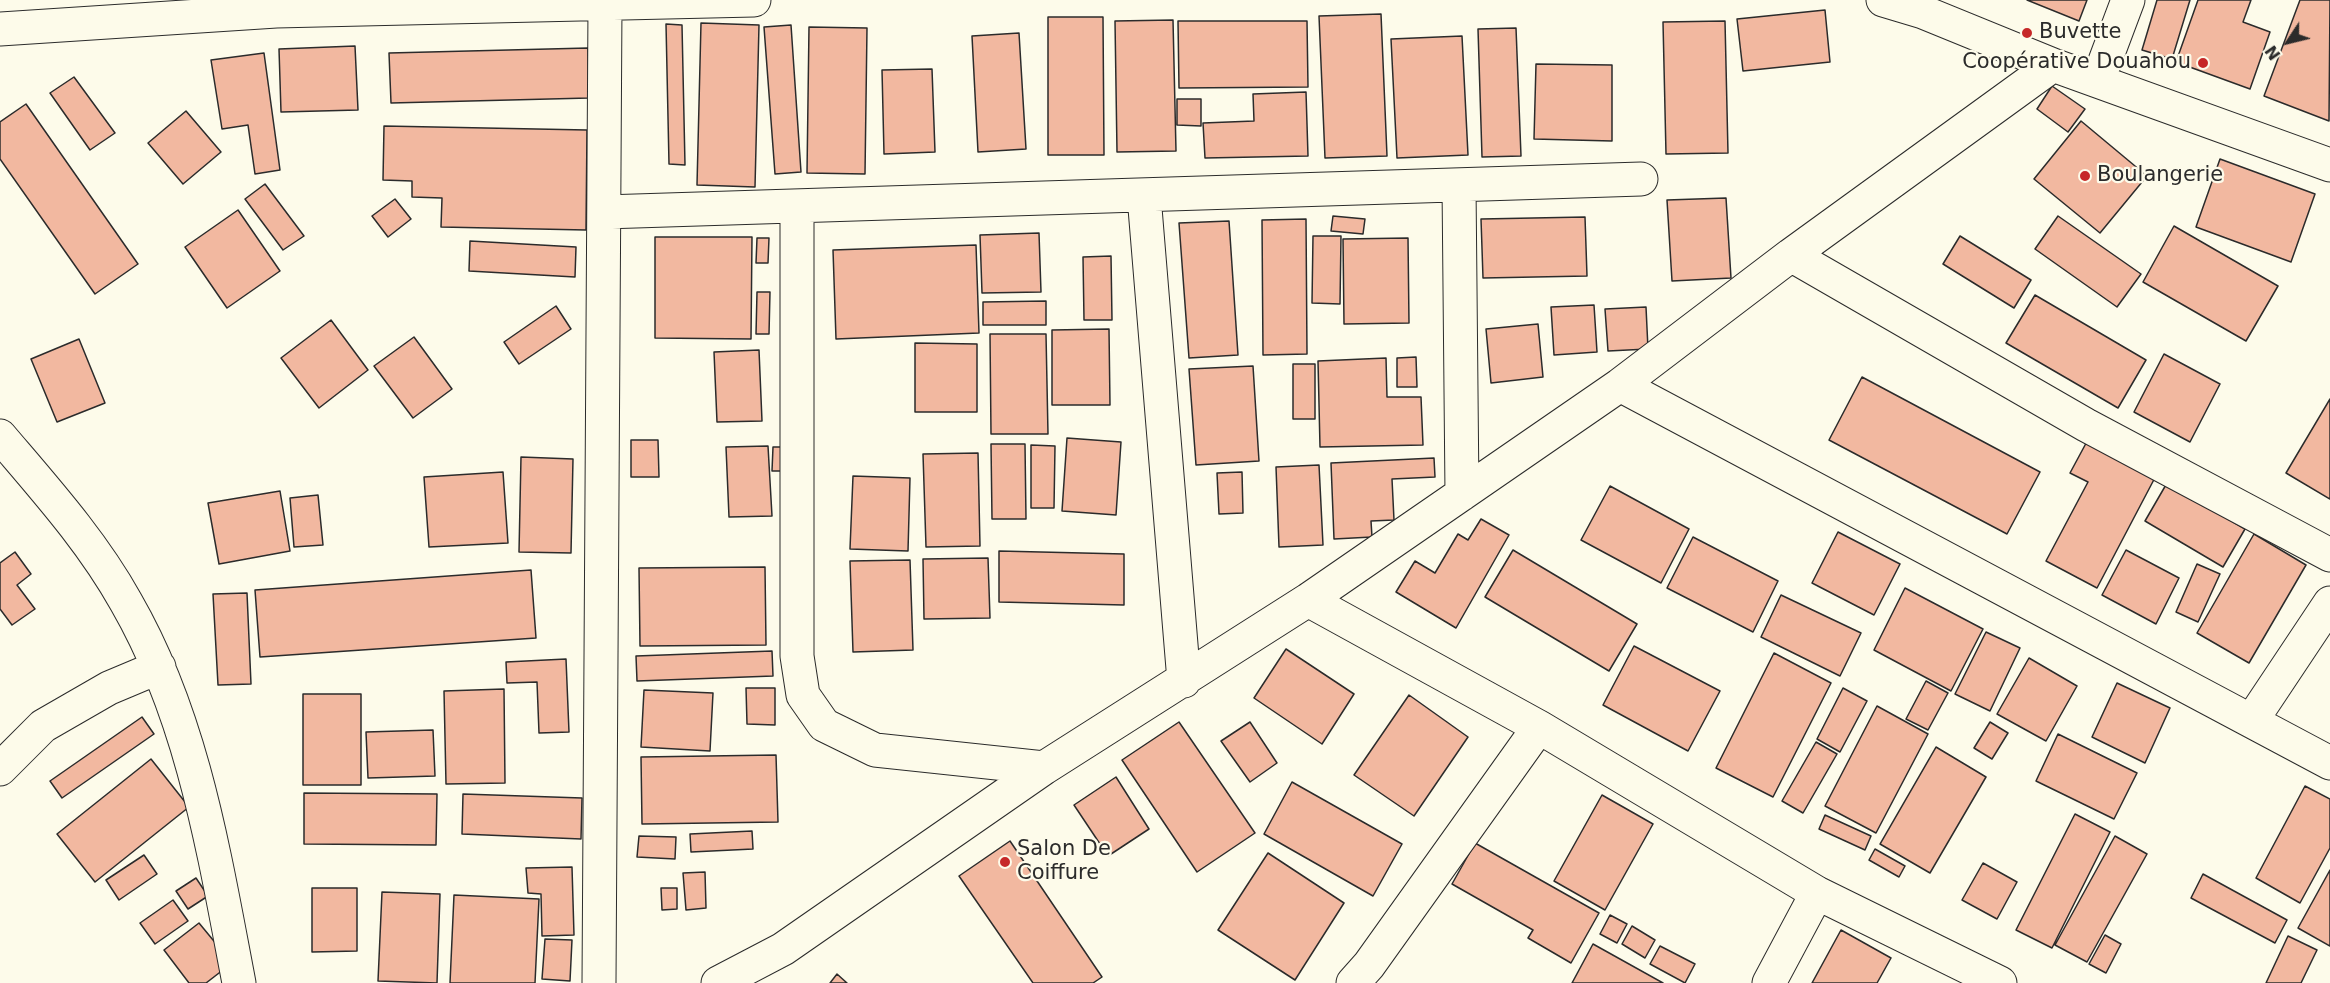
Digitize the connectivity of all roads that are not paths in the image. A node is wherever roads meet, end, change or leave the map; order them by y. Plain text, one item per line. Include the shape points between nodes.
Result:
1 (754, 0) edge
2 (1883, 0) edge
3 (2128, 0) edge
4 (605, 5) junction
5 (0, 28) edge
6 (2053, 65) junction
7 (2098, 80) junction
8 (2330, 165) edge
9 (1641, 179) dead end
10 (1460, 185) junction
11 (1144, 196) junction
12 (797, 207) junction
13 (603, 212) junction
14 (1791, 255) junction
15 (1620, 386) junction
16 (0, 436) edge
17 (1462, 494) junction
18 (2330, 555) edge
19 (1308, 600) junction
20 (2330, 603) edge
21 (159, 667) junction
22 (1184, 681) junction
23 (2252, 720) junction
24 (1539, 727) junction
25 (2330, 763) edge
26 (1044, 768) junction
27 (0, 769) edge
28 (1817, 893) junction
29 (239, 983) edge
30 (599, 983) edge
31 (718, 983) edge
32 (1353, 983) edge
33 (1769, 983) edge
34 (2000, 983) edge

1 - 4 street
2 - 6 street via 1923,12
3 - 7 street
4 - 5 street via 276,11
4 - 13 street
6 - 7 street
6 - 14 street
7 - 8 street
9 - 10 street
10 - 11 street
10 - 17 street
11 - 12 street
11 - 22 street
12 - 13 street
12 - 26 street via 797,656 803,695 824,725 875,750
13 - 30 street
14 - 15 street
14 - 18 street via 2086,425
15 - 17 street
15 - 23 street
16 - 21 street via 82,534 126,602
17 - 19 street
19 - 22 street
19 - 24 street
20 - 23 street
21 - 27 street via 109,688 43,726
21 - 29 street via 203,799
22 - 26 street
23 - 25 street
24 - 28 street
24 - 32 street
26 - 31 street via 783,949
28 - 33 street
28 - 34 street

